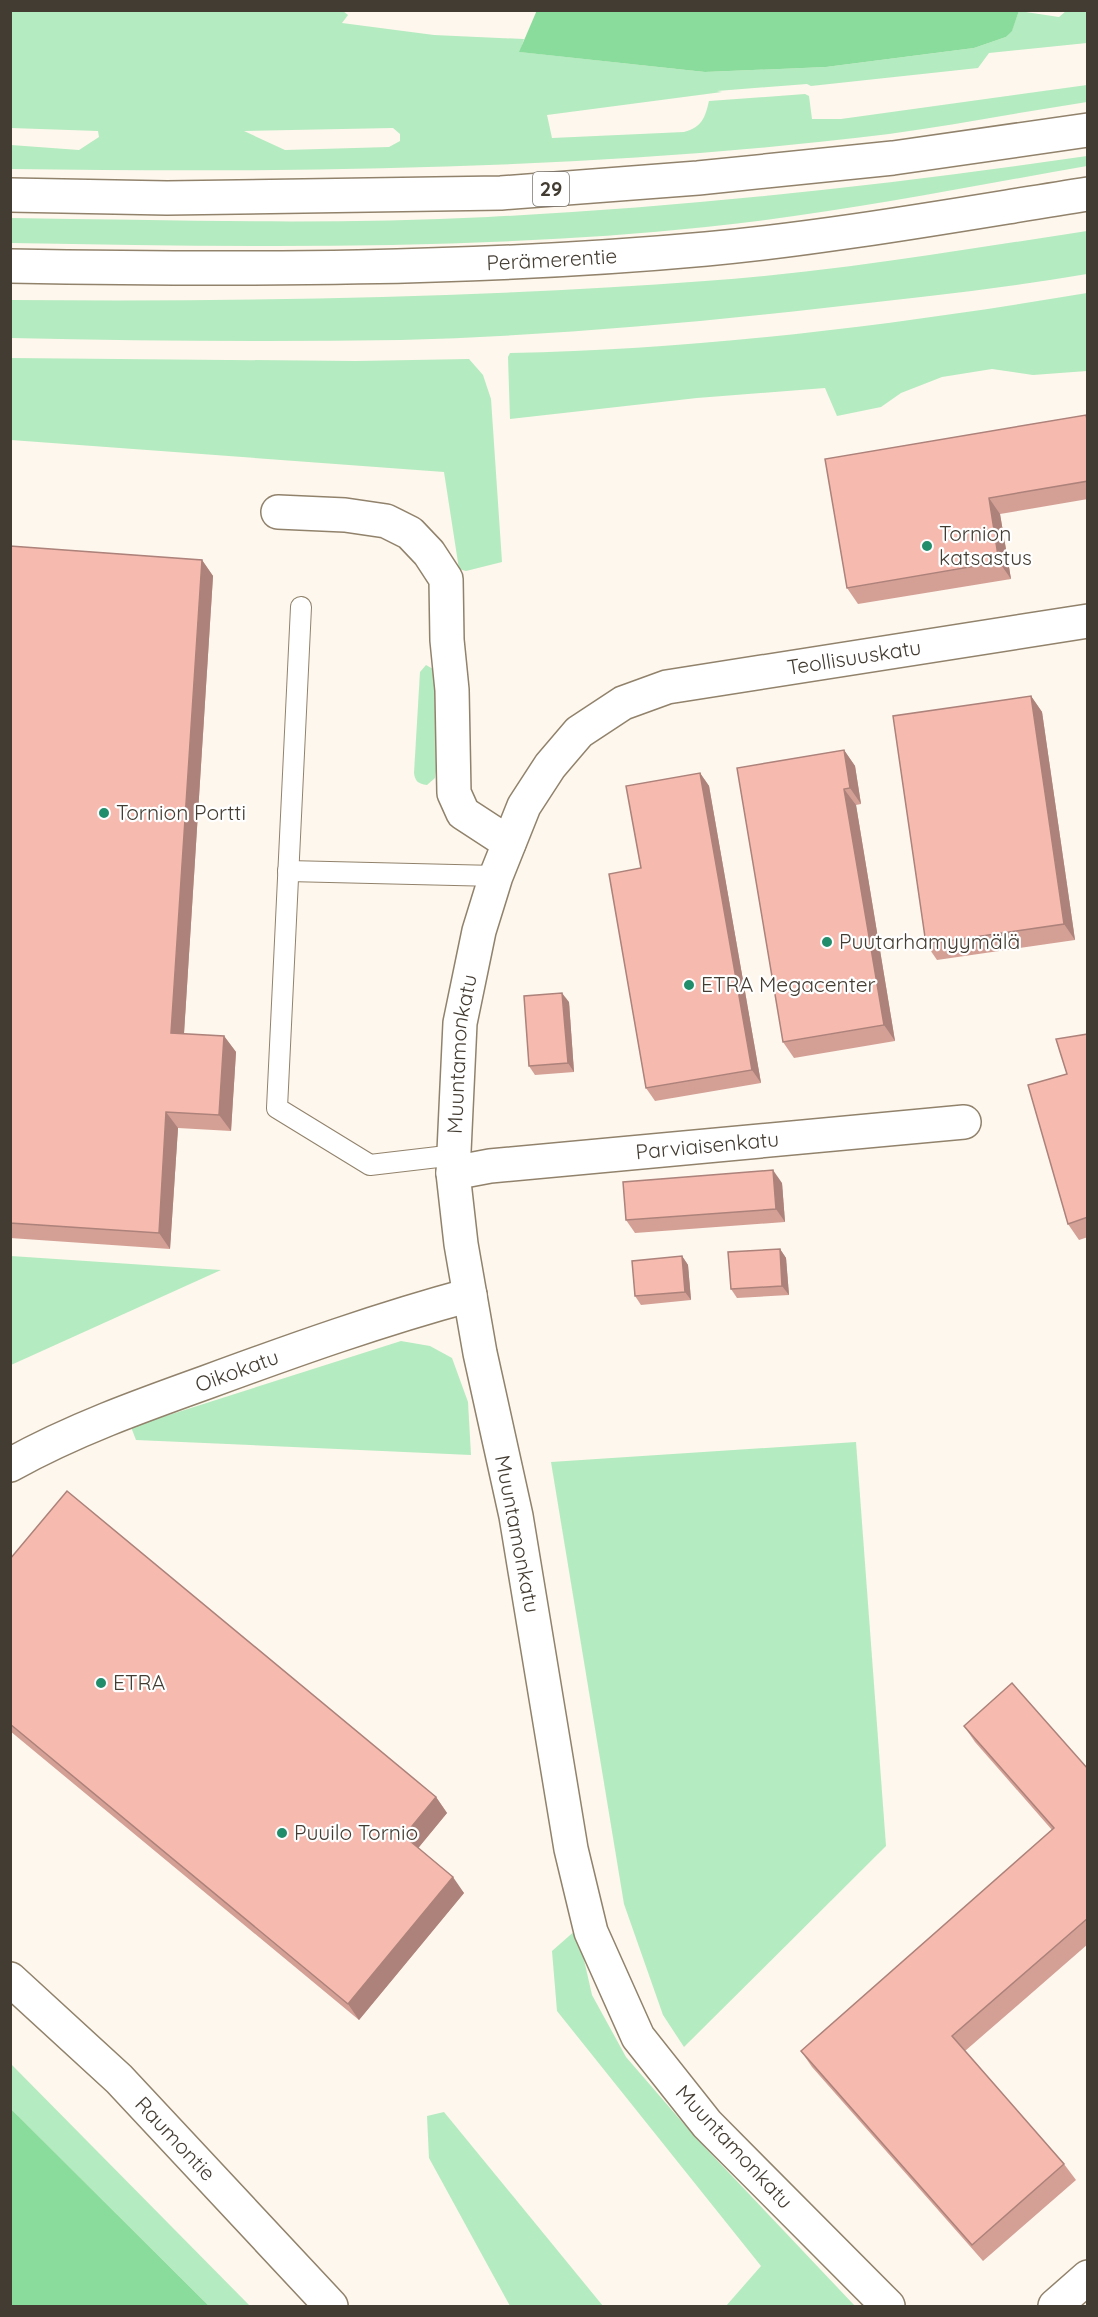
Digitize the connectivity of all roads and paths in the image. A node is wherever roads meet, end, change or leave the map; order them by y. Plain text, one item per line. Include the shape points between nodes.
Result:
1 (1088, 130) edge
2 (1088, 194) edge
3 (10, 195) edge
4 (10, 266) edge
5 (278, 512) dead end
6 (301, 607) dead end
7 (1088, 621) edge
8 (623, 703) joint
9 (509, 843) junction
10 (288, 871) junction
11 (496, 876) junction
12 (964, 1122) dead end
13 (454, 1164) junction
14 (470, 1295) junction
15 (10, 1465) edge
16 (10, 1979) edge
17 (1088, 2277) edge
18 (331, 2307) edge
19 (888, 2307) edge
20 (1055, 2307) edge

1 - 3 main road, 29 via 893,158 501,193 167,198
2 - 4 main road, Perämerentie via 708,249 501,264 168,269
5 - 9 main road via 386,521 410,533 429,553 446,579 454,793 462,813
6 - 10 lane
7 - 8 main road, Teollisuuskatu via 667,687
8 - 9 main road, Muuntamonkatu via 579,732 550,766 524,806
9 - 11 main road, Muuntamonkatu
10 - 11 lane
10 - 13 lane via 277,1108 370,1165
11 - 13 main road, Muuntamonkatu via 479,931 460,1023
12 - 13 main road, Parviaisenkatu via 490,1166
13 - 14 main road, Muuntamonkatu
14 - 15 main road, Oikokatu via 413,1310 124,1412
14 - 19 main road, Muuntamonkatu via 516,1516 571,1849 591,1932 638,2037 658,2063 707,2124
16 - 18 main road, Raumontie via 119,2079
17 - 20 main road

